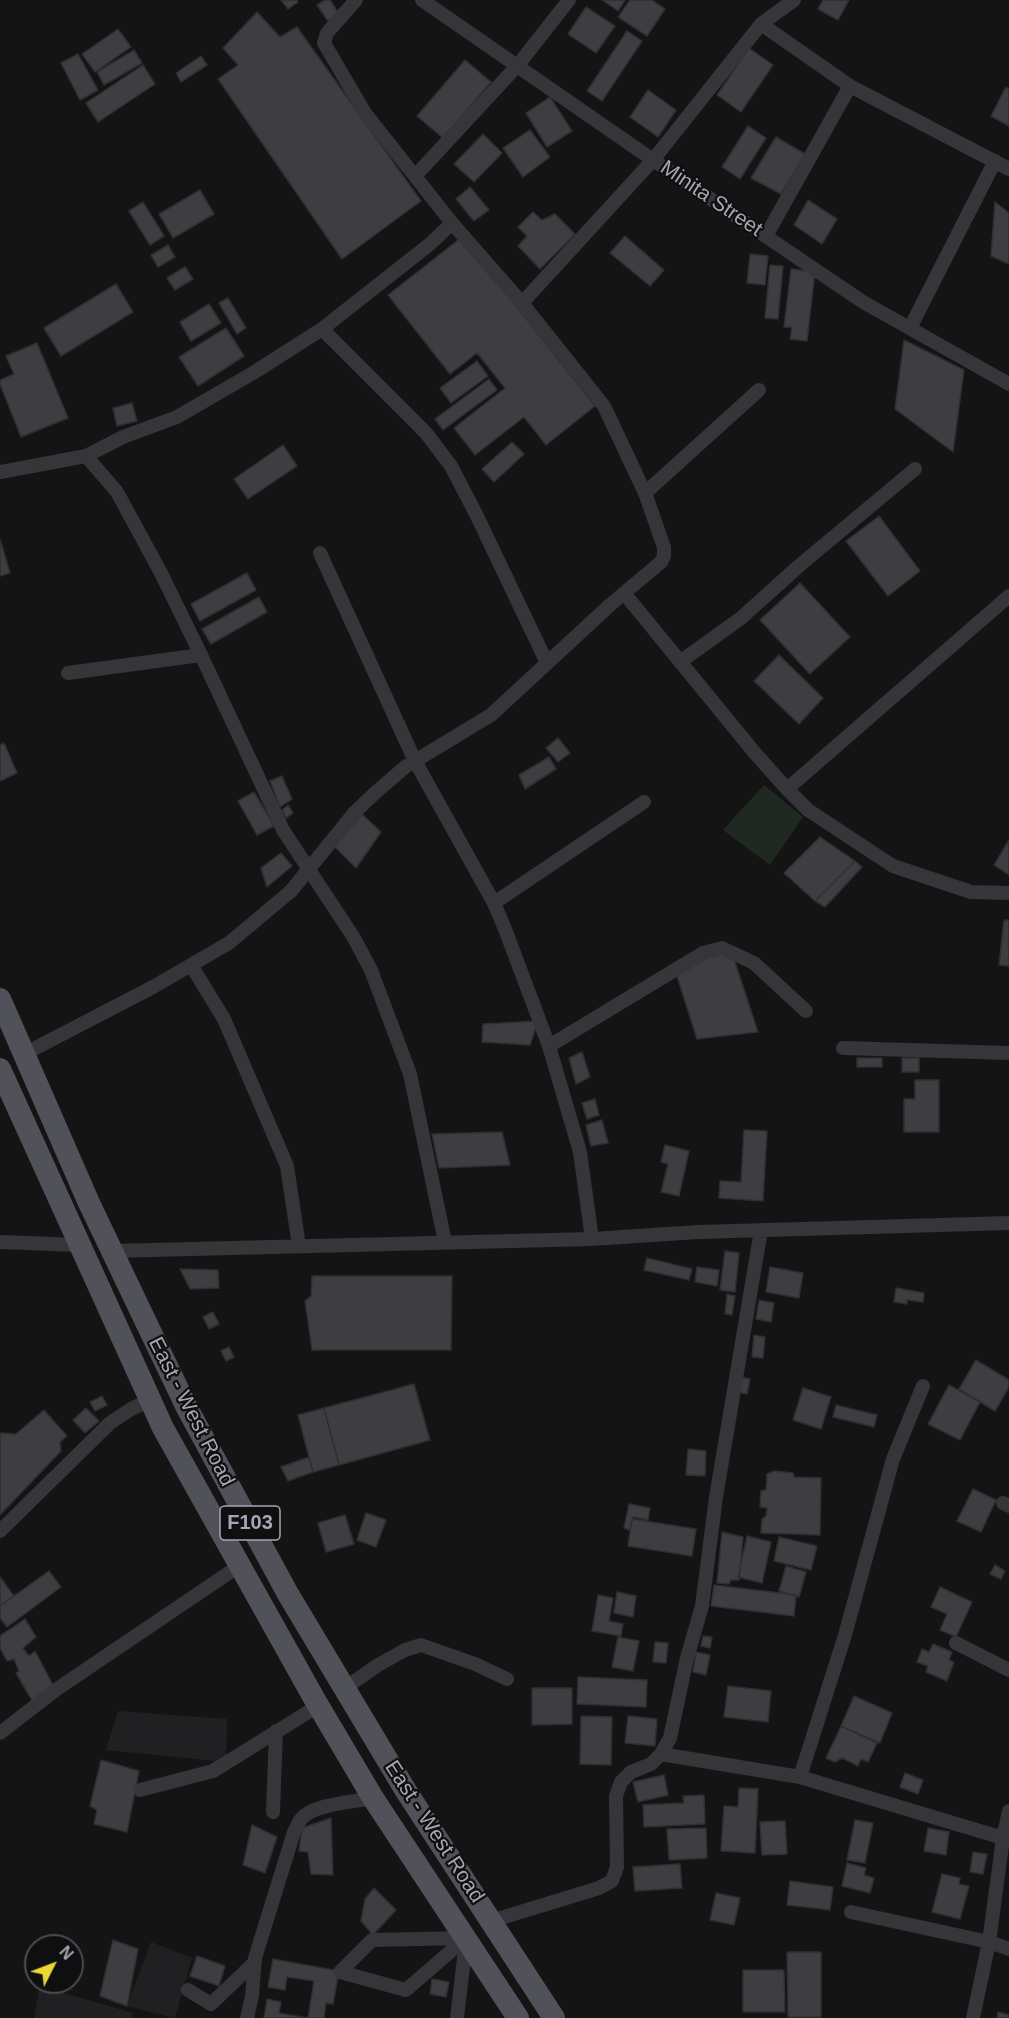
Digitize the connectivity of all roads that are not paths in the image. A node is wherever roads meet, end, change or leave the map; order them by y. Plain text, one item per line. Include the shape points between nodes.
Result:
1 (356, 0) edge
2 (422, 0) edge
3 (569, 0) edge
4 (794, 0) edge
5 (761, 24) junction
6 (518, 65) junction
7 (850, 86) junction
8 (653, 160) junction
9 (995, 162) junction
10 (1009, 169) edge
11 (416, 175) junction
12 (452, 223) junction
13 (766, 236) junction
14 (522, 303) junction
15 (910, 328) junction
16 (322, 329) junction
17 (1009, 384) edge
18 (759, 390) dead end
19 (86, 456) junction
20 (915, 469) dead end
21 (0, 472) edge
22 (645, 493) junction
23 (320, 553) dead end
24 (624, 593) junction
25 (1009, 596) edge
26 (201, 655) junction
27 (680, 662) junction
28 (547, 663) junction
29 (68, 673) dead end
30 (415, 760) junction
31 (786, 789) junction
32 (644, 802) dead end
33 (308, 871) junction
34 (1009, 893) edge
35 (494, 903) junction
36 (191, 965) junction
37 (0, 999) edge
38 (806, 1011) dead end
39 (549, 1046) junction
40 (843, 1048) dead end
41 (1009, 1053) edge
42 (24, 1054) junction
43 (0, 1070) edge
44 (1009, 1223) edge
45 (762, 1230) junction
46 (592, 1239) junction
47 (0, 1242) edge
48 (445, 1242) junction
49 (78, 1245) junction
50 (299, 1246) junction
51 (112, 1251) junction
52 (923, 1386) dead end
53 (151, 1400) junction
54 (0, 1531) edge
55 (239, 1566) junction
56 (956, 1643) dead end
57 (1009, 1670) edge
58 (507, 1679) dead end
59 (345, 1688) junction
60 (318, 1706) junction
61 (276, 1731) junction
62 (0, 1733) edge
63 (662, 1754) junction
64 (800, 1777) junction
65 (140, 1790) dead end
66 (373, 1798) junction
67 (1009, 1811) edge
68 (273, 1812) dead end
69 (1003, 1838) junction
70 (851, 1912) dead end
71 (490, 1920) junction
72 (466, 1938) junction
73 (989, 1942) junction
74 (1009, 1949) edge
75 (255, 1962) junction
76 (188, 1990) dead end
77 (247, 2018) edge
78 (457, 2018) edge
79 (518, 2018) edge
80 (554, 2018) edge
81 (973, 2018) edge

1 - 11 street via 327,33 324,43 365,113
2 - 6 street, Minita Street
3 - 6 street
4 - 5 street
5 - 7 street
5 - 8 street
6 - 8 street, Minita Street
6 - 11 street
7 - 9 street
7 - 13 street
8 - 13 street, Minita Street
8 - 14 street
9 - 10 street
9 - 15 street
11 - 12 street
12 - 14 street
12 - 16 street
13 - 15 street, Minita Street via 863,302
14 - 22 street via 604,406
15 - 17 street, Minita Street
16 - 19 street via 177,417
16 - 28 street via 426,433 451,466
18 - 22 street
19 - 21 street
19 - 26 street via 117,492
20 - 27 street via 741,618
22 - 24 street via 664,556
23 - 30 street
24 - 27 street
24 - 28 street
25 - 31 street
26 - 29 street
26 - 33 street via 283,830
27 - 31 street
28 - 30 street via 491,715
30 - 33 street via 355,812
30 - 35 street
31 - 34 street via 808,810 893,866 971,892
32 - 35 street
33 - 36 street via 291,891 229,943
33 - 48 street via 371,970 410,1074
35 - 39 street
36 - 42 street
36 - 50 street via 224,1019 287,1166
37 - 42 main road, East - West Road / F103
38 - 39 street via 754,963 722,948 703,953
39 - 46 street via 580,1152
40 - 41 street
42 - 51 main road, East - West Road / F103
43 - 49 main road, East - West Road / F103
44 - 45 street
45 - 46 street
45 - 63 street via 716,1497 702,1606 670,1738
46 - 48 street
47 - 49 street
48 - 50 street
49 - 53 main road, East - West Road / F103
50 - 51 street
51 - 59 main road, East - West Road / F103 via 187,1408 288,1594
52 - 64 street via 893,1459 845,1635
53 - 54 street via 111,1423
53 - 55 main road, East - West Road / F103
55 - 60 main road, East - West Road / F103
55 - 62 street via 57,1689
56 - 57 street
58 - 59 street via 421,1645 396,1655
59 - 71 main road, East - West Road / F103
60 - 61 street
60 - 66 main road, East - West Road / F103
61 - 65 street via 213,1771
61 - 68 street
63 - 64 street
63 - 71 street via 621,1782 616,1796 617,1867 612,1881
64 - 69 street
66 - 72 main road, East - West Road / F103
66 - 75 street via 324,1807 301,1818
67 - 69 street
69 - 73 street
70 - 73 street
71 - 80 main road, East - West Road / F103
72 - 72 street via 372,1940 340,1972 406,1990
72 - 78 street
72 - 79 main road, East - West Road / F103
73 - 74 street
73 - 81 street
75 - 76 street via 211,2004
75 - 77 street

